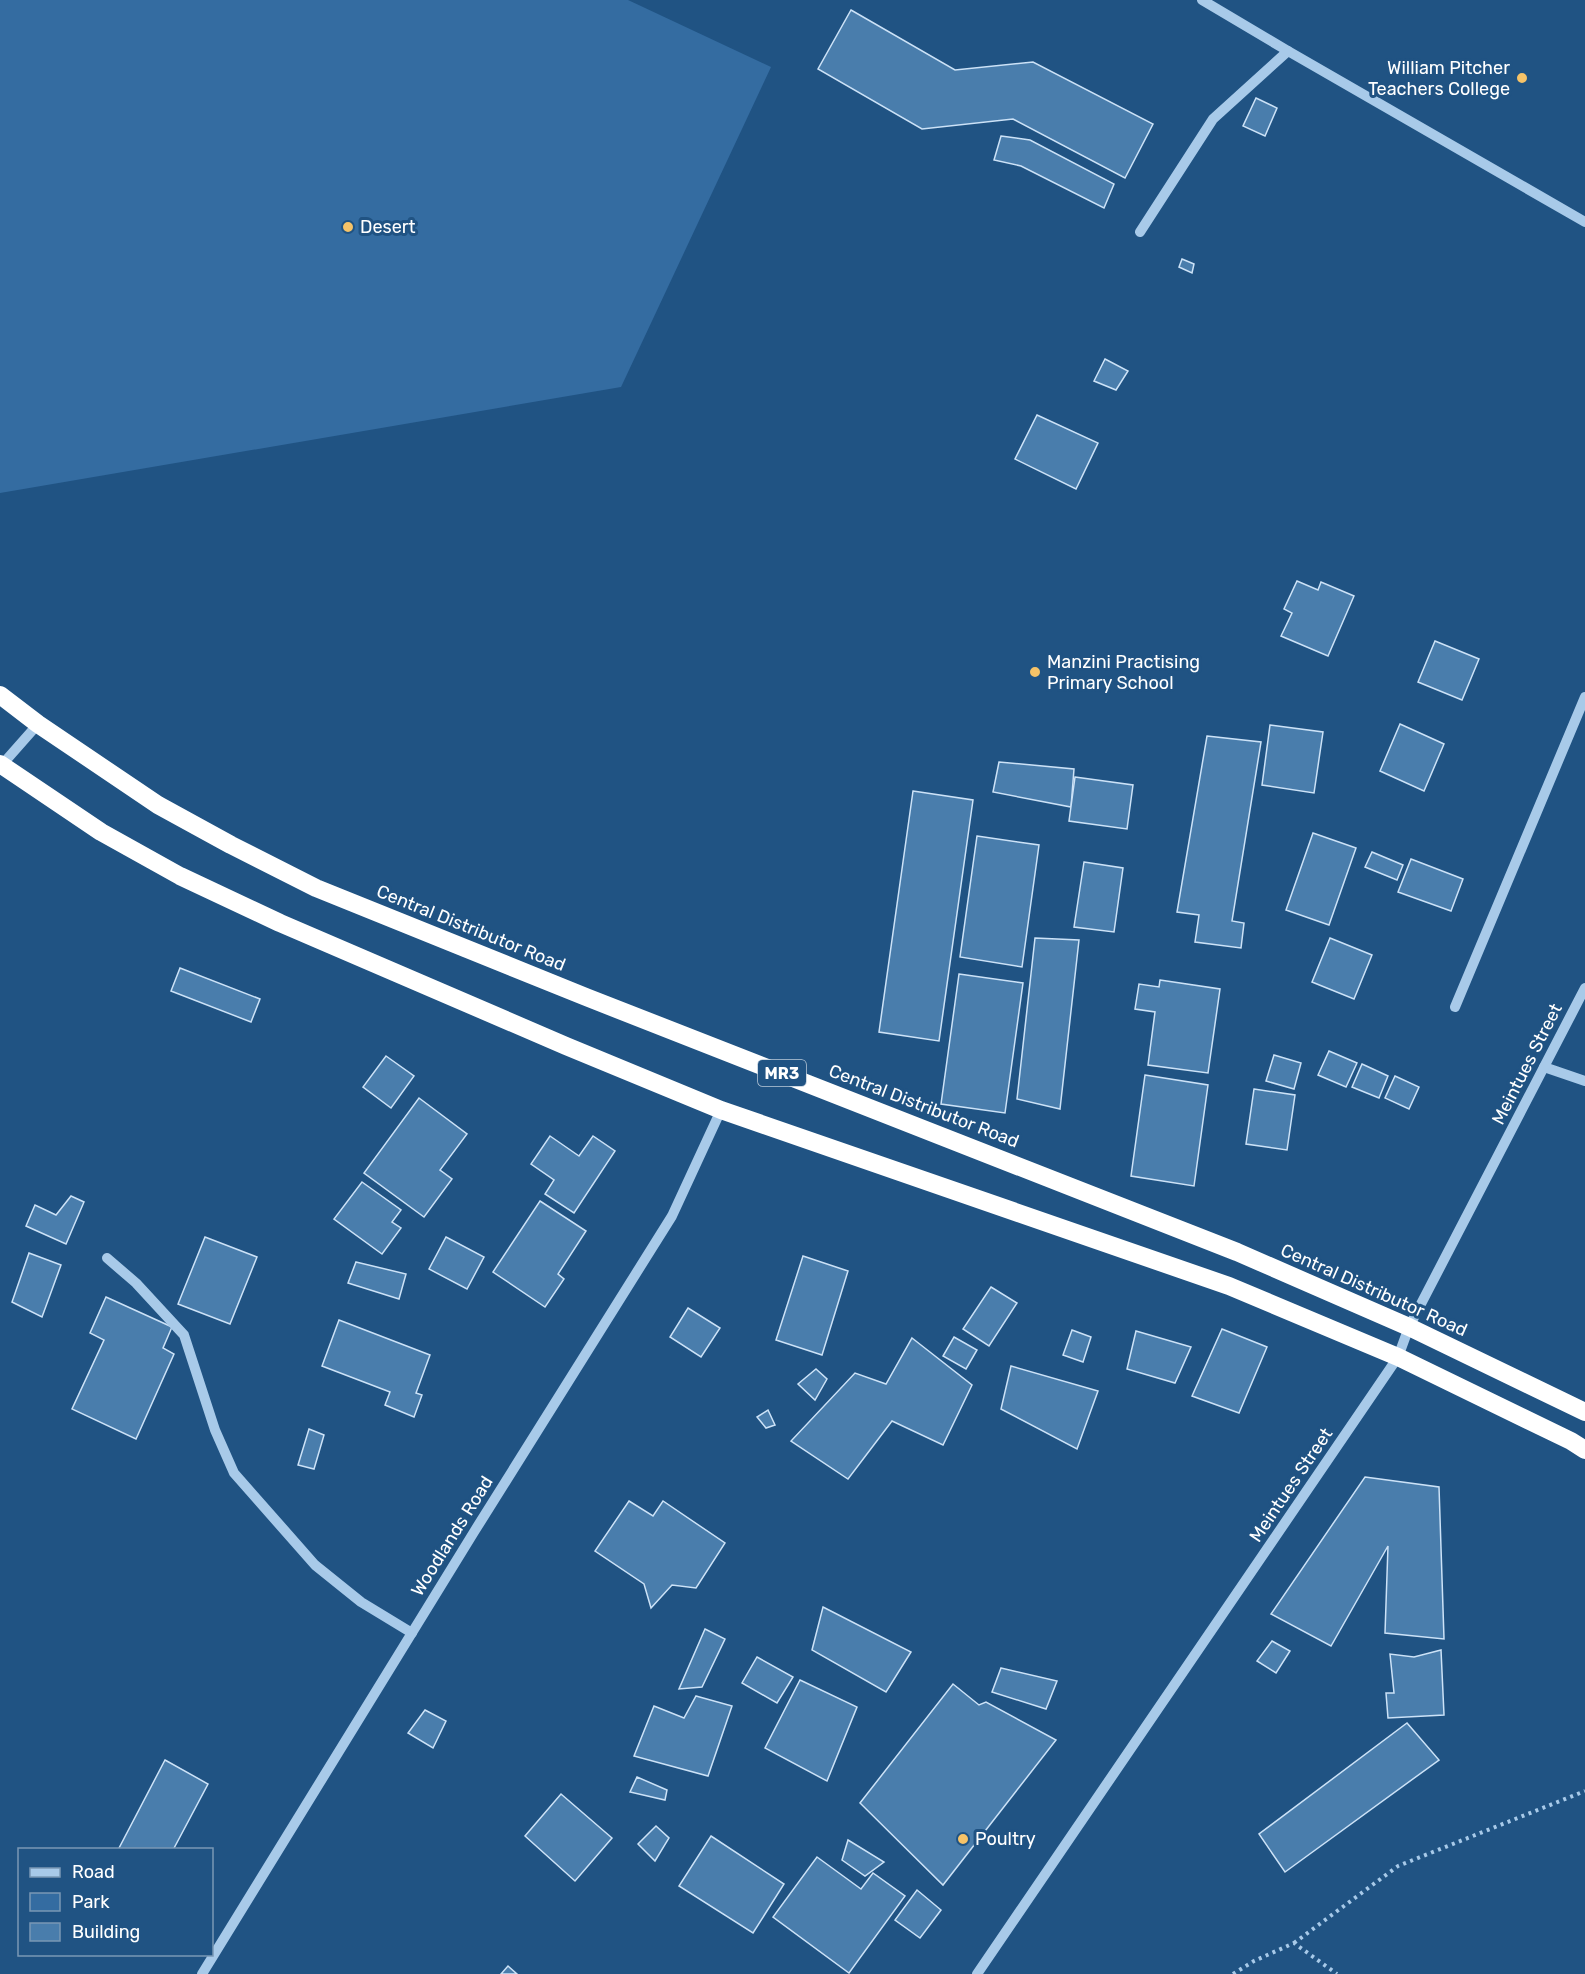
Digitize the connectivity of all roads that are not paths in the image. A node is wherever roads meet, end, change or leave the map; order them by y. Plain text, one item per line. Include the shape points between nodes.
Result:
1 (1202, 0) edge
2 (1288, 51) junction
3 (1585, 222) edge
4 (1140, 232) dead end
5 (0, 696) edge
6 (1585, 697) edge
7 (38, 724) junction
8 (0, 765) edge
9 (1585, 988) edge
10 (1455, 1006) dead end
11 (1544, 1067) junction
12 (1585, 1082) edge
13 (721, 1110) junction
14 (107, 1258) dead end
15 (1409, 1327) junction
16 (1398, 1357) junction
17 (1585, 1412) edge
18 (1585, 1450) edge
19 (412, 1633) junction
20 (202, 1974) edge
21 (977, 1974) edge

1 - 2 street
2 - 3 street
2 - 4 street via 1213,119
5 - 7 highway, Central Distributor Road / MR3
6 - 10 street
7 - 8 street
7 - 15 highway, Central Distributor Road / MR3 via 158,805 316,888 1237,1252
8 - 13 highway via 101,831 180,876 280,923
9 - 11 street, Meintues Street
11 - 12 street
11 - 15 street, Meintues Street
13 - 16 highway via 1229,1286
13 - 19 street, Woodlands Road via 672,1216
14 - 19 street via 184,1335 215,1430 234,1473 315,1565 361,1602
15 - 16 street, Meintues Street
15 - 17 highway, Central Distributor Road / MR3
16 - 18 highway
16 - 21 street, Meintues Street
19 - 20 street, Woodlands Road

